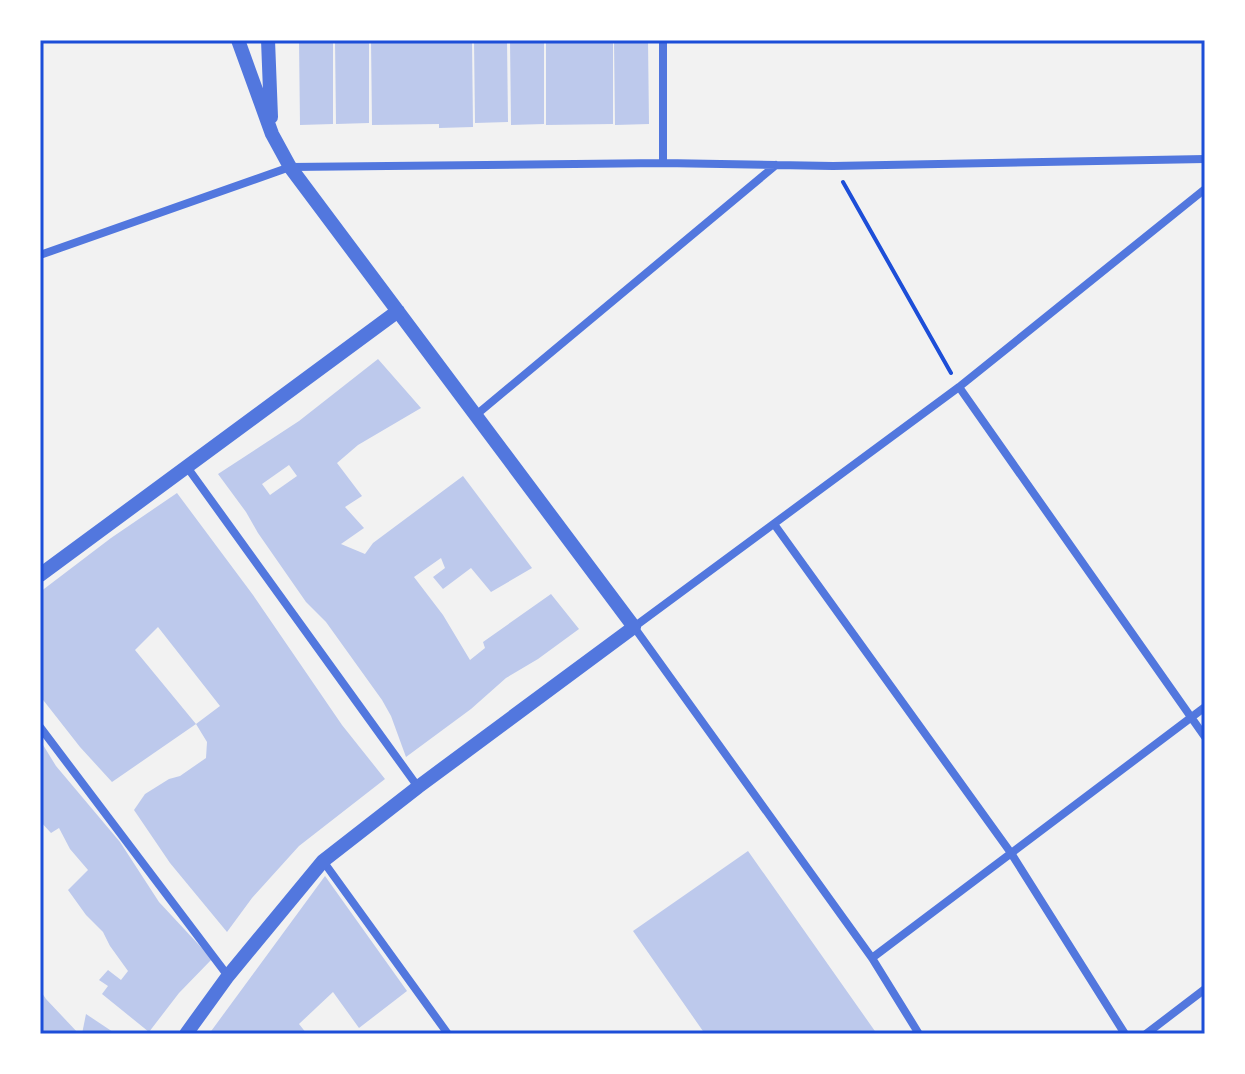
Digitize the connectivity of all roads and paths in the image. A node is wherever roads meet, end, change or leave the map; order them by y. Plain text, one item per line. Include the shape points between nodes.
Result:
1 (238, 40) edge
2 (268, 40) edge
3 (663, 40) edge
4 (272, 134) junction
5 (1205, 159) edge
6 (663, 163) junction
7 (776, 165) junction
8 (833, 166) junction
9 (290, 167) junction
10 (1205, 189) edge
11 (40, 255) edge
12 (398, 311) junction
13 (959, 387) junction
14 (476, 415) junction
15 (187, 467) junction
16 (774, 524) junction
17 (40, 575) edge
18 (634, 627) junction
19 (1205, 707) edge
20 (1190, 717) junction
21 (40, 727) edge
22 (1205, 737) edge
23 (418, 787) junction
24 (1011, 853) junction
25 (323, 861) junction
26 (872, 958) junction
27 (228, 976) junction
28 (1205, 989) edge
29 (186, 1034) edge
30 (448, 1034) edge
31 (919, 1034) edge
32 (1125, 1034) edge
33 (1146, 1034) edge

1 - 4 street
2 - 4 street
3 - 6 street
4 - 9 street
5 - 8 street
6 - 7 street
6 - 9 street
7 - 8 street
7 - 14 street
8 - 13 path
9 - 11 street
9 - 12 street
10 - 13 street
12 - 14 street
12 - 15 street
13 - 16 street
13 - 20 street
14 - 18 street
15 - 17 street
15 - 23 street
16 - 18 street
16 - 24 street
18 - 23 street
18 - 26 street
19 - 20 street
20 - 22 street
20 - 24 street
21 - 27 street
23 - 25 street
24 - 26 street
24 - 32 street
25 - 27 street
25 - 30 street
26 - 31 street
27 - 29 street
28 - 33 street

